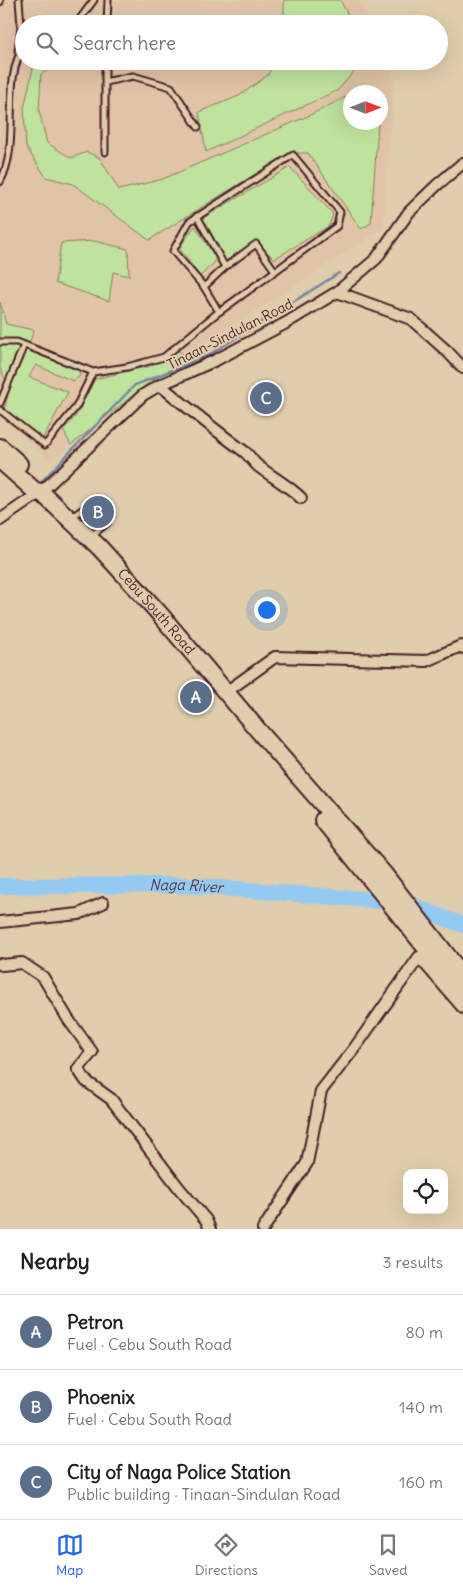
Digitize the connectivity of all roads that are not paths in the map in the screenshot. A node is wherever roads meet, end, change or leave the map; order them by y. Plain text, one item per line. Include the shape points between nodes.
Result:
1 (19, 0) edge
2 (94, 0) edge
3 (108, 0) edge
4 (20, 15) edge
5 (83, 15) edge
6 (107, 15) edge
7 (15, 58) edge
8 (105, 70) edge
9 (105, 82) junction
10 (7, 85) dead end
11 (5, 102) dead end
12 (198, 127) dead end
13 (105, 152) dead end
14 (463, 163) edge
15 (0, 182) edge
16 (197, 216) junction
17 (226, 267) junction
18 (276, 271) junction
19 (204, 286) junction
20 (337, 292) junction
21 (220, 312) junction
22 (0, 342) edge
23 (24, 345) junction
24 (463, 368) edge
25 (93, 372) junction
26 (160, 385) junction
27 (0, 403) edge
28 (0, 410) edge
29 (0, 447) edge
30 (0, 460) edge
31 (35, 486) junction
32 (301, 498) dead end
33 (95, 507) dead end
34 (102, 516) dead end
35 (70, 519) junction
36 (0, 520) edge
37 (89, 538) junction
38 (463, 648) edge
39 (226, 692) junction
40 (103, 903) dead end
41 (0, 922) edge
42 (421, 933) junction
43 (0, 964) edge
44 (463, 976) edge
45 (463, 994) edge
46 (463, 1008) edge
47 (210, 1229) edge
48 (263, 1229) edge

1 - 4 lane
2 - 5 lane
3 - 6 lane
7 - 10 lane
8 - 9 lane
9 - 12 lane via 133,76 171,86
9 - 13 lane
11 - 15 lane via 8,155
14 - 20 street, Tinaan-Sindulan Road via 409,212 376,260
16 - 17 lane
16 - 18 lane via 293,155 340,212 337,226
16 - 19 lane via 189,222 173,251
17 - 18 lane via 256,244
17 - 19 lane
18 - 21 lane
19 - 21 lane
20 - 24 street via 410,319
20 - 26 street, Tinaan-Sindulan Road via 216,360
21 - 25 lane via 164,357
22 - 23 lane
23 - 25 lane
23 - 27 lane
25 - 28 lane via 76,407 45,445
26 - 31 street, Tinaan-Sindulan Road via 143,395
26 - 32 street
29 - 31 highway, Cebu South Road
30 - 31 highway, Cebu South Road
31 - 35 highway, Cebu South Road
31 - 36 street, Tinaan-Sindulan Road
33 - 35 lane via 91,503
34 - 37 lane via 107,523
35 - 37 highway, Cebu South Road
37 - 39 highway, Cebu South Road
38 - 39 street via 461,646 426,661 275,657
39 - 42 highway, Cebu South Road via 263,736 311,805 377,877
40 - 41 street via 79,914
42 - 44 highway
42 - 45 highway
43 - 47 street via 22,963 43,977 92,1052 78,1069 86,1081 111,1099
46 - 48 street via 419,957 321,1091 307,1163

